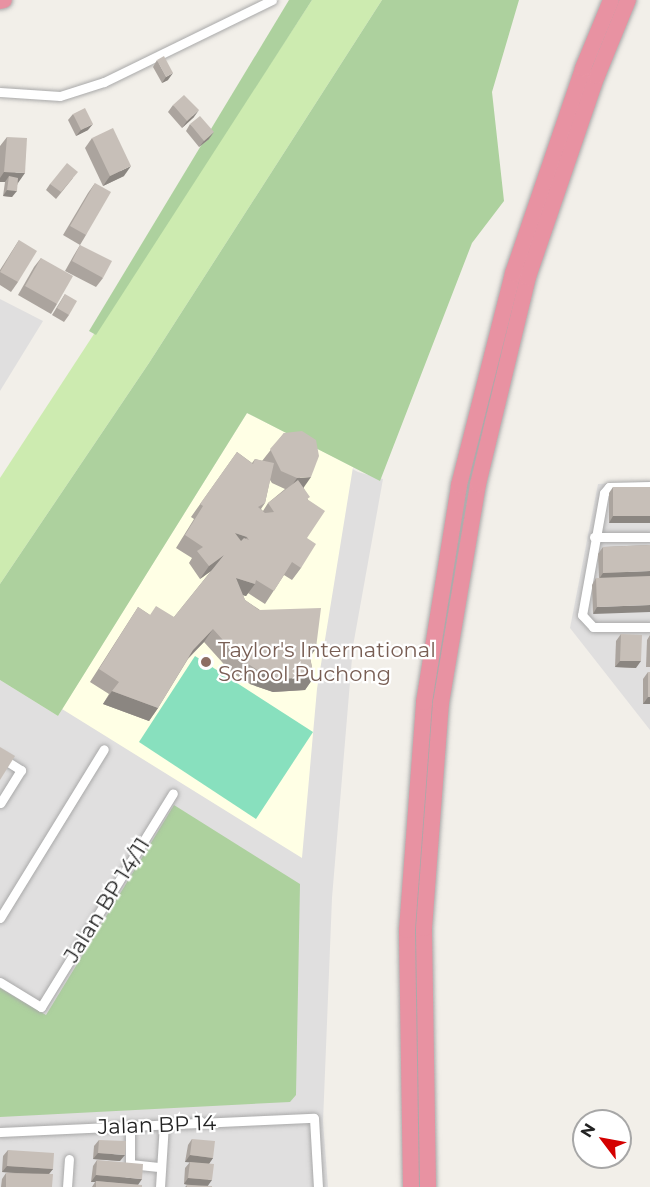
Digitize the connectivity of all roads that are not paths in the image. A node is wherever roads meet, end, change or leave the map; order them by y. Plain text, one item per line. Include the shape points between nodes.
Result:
1 (272, 0) edge
2 (611, 0) edge
3 (628, 0) edge
4 (0, 92) edge
5 (650, 486) edge
6 (594, 537) junction
7 (650, 537) edge
8 (650, 627) edge
9 (104, 749) dead end
10 (0, 757) edge
11 (172, 793) dead end
12 (0, 803) edge
13 (0, 918) edge
14 (0, 982) edge
15 (164, 1123) junction
16 (130, 1125) junction
17 (0, 1132) edge
18 (69, 1159) dead end
19 (161, 1167) junction
20 (67, 1187) edge
21 (160, 1187) edge
22 (318, 1187) edge
23 (411, 1187) edge
24 (428, 1187) edge

1 - 4 street via 104,82 60,96
2 - 23 highway via 583,68 513,273 459,484 424,702 408,919
3 - 24 highway via 597,76 528,277 470,530 441,704 424,928
5 - 6 street via 606,490
6 - 7 street
6 - 8 street via 583,620 594,627
9 - 13 street
10 - 12 street via 21,770
11 - 14 street, Jalan BP 14/11 via 41,1007
15 - 16 street, Jalan BP 14
15 - 19 street
15 - 22 street, Jalan BP 14 via 314,1118
16 - 17 street, Jalan BP 14
16 - 19 street via 130,1164
18 - 20 street
19 - 21 street

